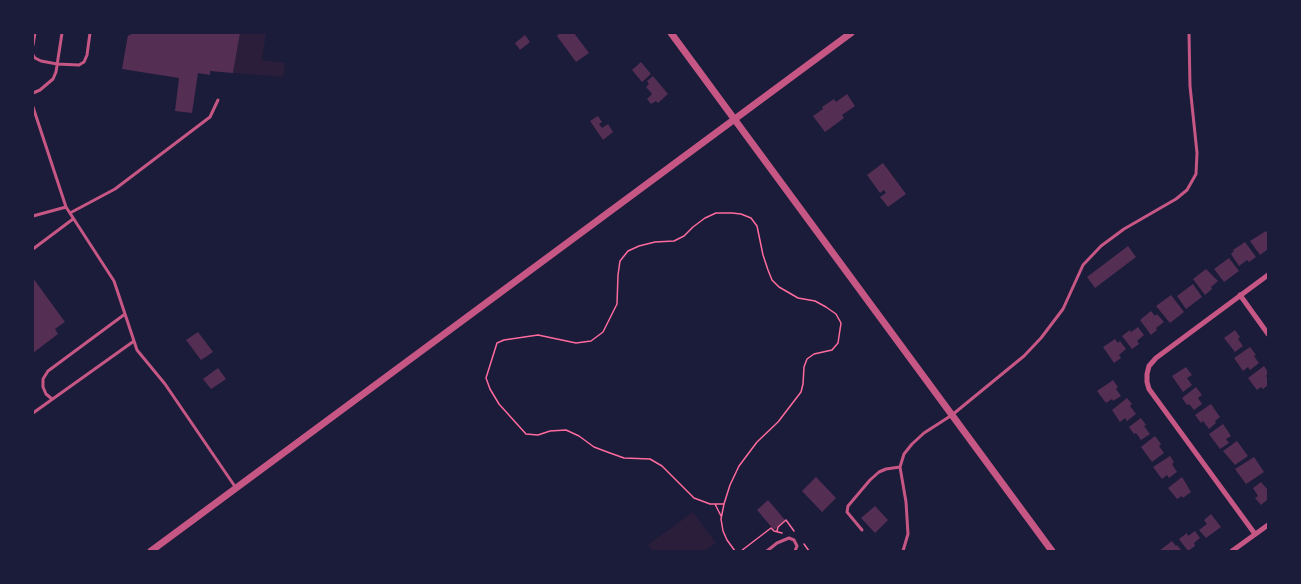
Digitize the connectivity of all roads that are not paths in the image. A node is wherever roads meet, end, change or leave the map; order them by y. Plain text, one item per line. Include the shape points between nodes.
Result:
1 (35, 33) edge
2 (62, 33) edge
3 (90, 33) edge
4 (671, 33) edge
5 (851, 33) edge
6 (1189, 33) edge
7 (33, 45) edge
8 (33, 55) edge
9 (57, 64) junction
10 (33, 93) edge
11 (218, 100) dead end
12 (33, 107) edge
13 (734, 119) junction
14 (66, 207) junction
15 (70, 213) junction
16 (33, 216) edge
17 (74, 219) junction
18 (33, 249) edge
19 (1268, 275) edge
20 (1240, 295) junction
21 (125, 314) junction
22 (1268, 334) edge
23 (134, 341) junction
24 (52, 399) junction
25 (33, 413) edge
26 (952, 415) junction
27 (900, 467) junction
28 (236, 488) junction
29 (1268, 525) edge
30 (862, 530) dead end
31 (1255, 534) junction
32 (151, 551) edge
33 (767, 551) edge
34 (795, 551) edge
35 (903, 551) edge
36 (1052, 551) edge
37 (1232, 551) edge

1 - 7 lane
2 - 9 lane
3 - 9 lane via 84,62
4 - 13 street
5 - 13 street
6 - 26 lane via 1197,153 1196,174 1187,190 1101,246 1083,265 1063,309 1041,338
8 - 9 lane
9 - 10 lane via 53,79
11 - 15 lane via 210,117 115,189
12 - 14 lane
13 - 26 street
13 - 28 street
14 - 15 lane
14 - 16 lane
15 - 17 lane
17 - 18 lane
17 - 21 lane via 114,281
19 - 20 street
20 - 22 street
20 - 31 street via 1156,358 1146,374 1149,389
21 - 23 lane
21 - 24 lane via 48,371 43,387
23 - 24 lane
23 - 28 lane
24 - 25 lane
26 - 27 lane via 912,444
26 - 36 street
27 - 30 lane via 879,472 848,506 847,512
27 - 35 lane via 908,534
28 - 32 street
29 - 31 street
31 - 37 street
33 - 34 lane via 789,538 794,540

